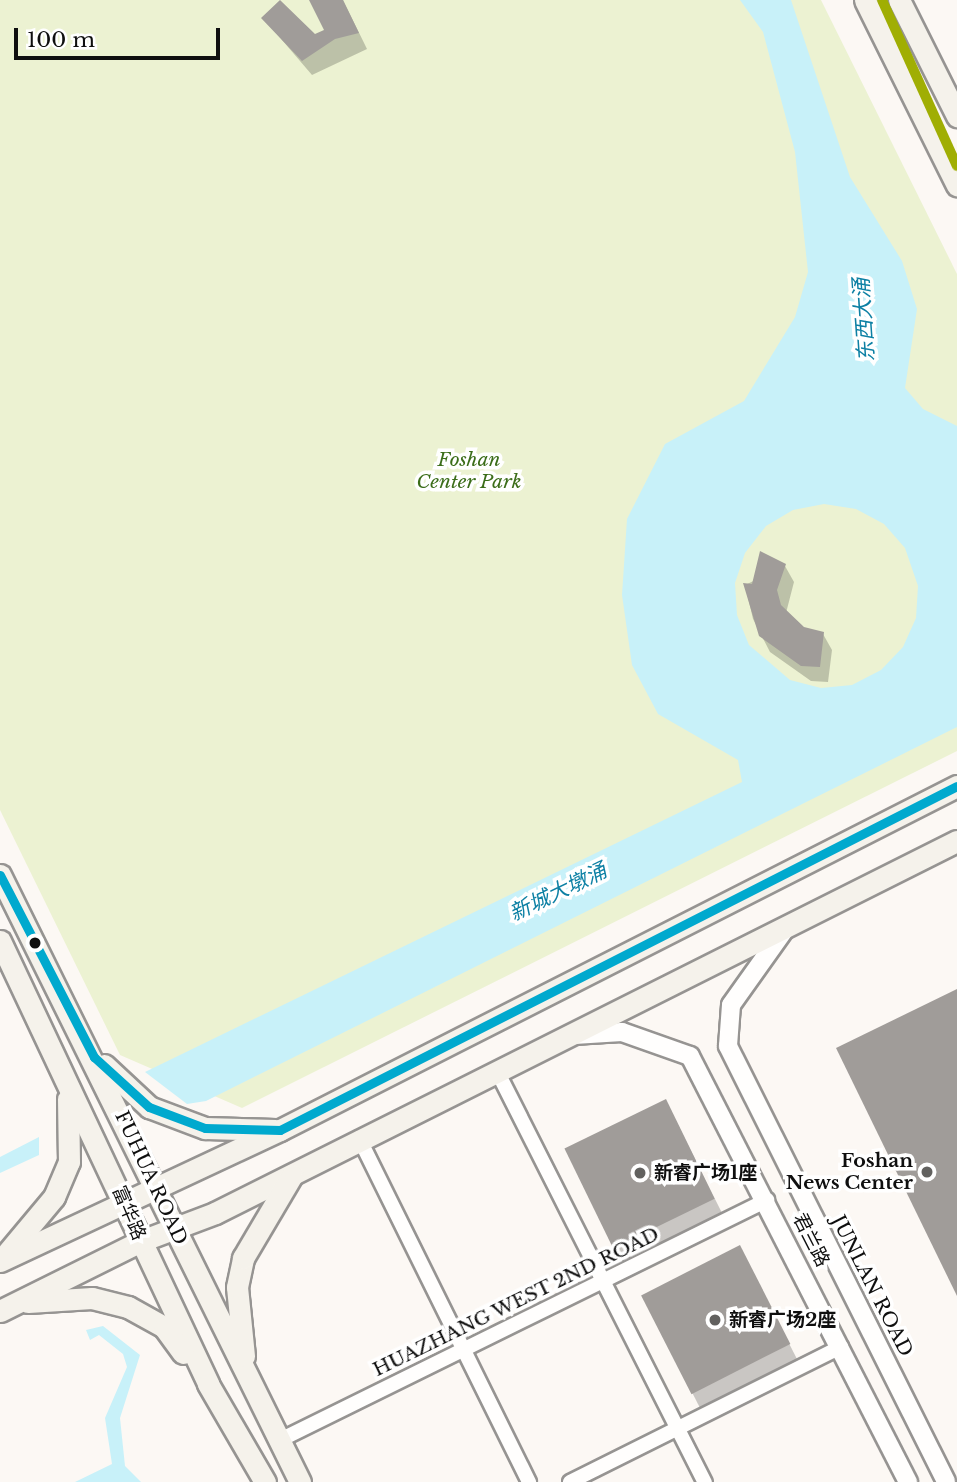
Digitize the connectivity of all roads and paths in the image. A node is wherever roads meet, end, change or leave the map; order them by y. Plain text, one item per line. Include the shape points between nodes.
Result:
1 (865, 0) edge
2 (899, 0) edge
3 (957, 116) edge
4 (957, 185) edge
5 (957, 786) edge
6 (957, 841) edge
7 (0, 875) edge
8 (788, 926) junction
9 (2, 949) edge
10 (571, 1035) junction
11 (94, 1056) junction
12 (62, 1069) junction
13 (497, 1071) junction
14 (280, 1130) junction
15 (359, 1138) junction
16 (294, 1171) junction
17 (157, 1187) junction
18 (125, 1199) junction
19 (767, 1200) junction
20 (174, 1228) junction
21 (141, 1241) junction
22 (0, 1261) edge
23 (603, 1281) junction
24 (9, 1307) edge
25 (841, 1348) junction
26 (463, 1350) junction
27 (245, 1368) junction
28 (208, 1384) junction
29 (678, 1428) junction
30 (282, 1439) junction
31 (265, 1482) edge
32 (300, 1482) edge
33 (529, 1482) edge
34 (569, 1482) edge
35 (705, 1482) edge
36 (908, 1482) edge
37 (946, 1482) edge

1 - 4 main road
2 - 3 main road
5 - 14 main road
6 - 8 main road
7 - 11 main road, FUHUA ROAD
8 - 10 main road
8 - 37 street, JUNLAN ROAD via 731,1005 728,1046
9 - 12 main road, 富华路
10 - 13 main road
10 - 19 street, 君兰路 via 622,1032 690,1056
11 - 14 main road via 149,1107 205,1128
11 - 17 main road, FUHUA ROAD
12 - 18 main road, 富华路
12 - 22 main road via 73,1124 69,1162 54,1197
13 - 15 main road
13 - 23 street
14 - 17 main road
15 - 16 main road
15 - 26 street
16 - 20 main road
16 - 27 main road via 243,1258 237,1287
17 - 18 main road
17 - 20 main road, FUHUA ROAD
18 - 21 main road, 富华路
18 - 22 main road
19 - 23 street, HUAZHANG WEST 2ND ROAD
19 - 25 street, 君兰路
20 - 21 main road
20 - 27 main road, FUHUA ROAD
21 - 24 main road
21 - 28 main road, 富华路
23 - 26 street, HUAZHANG WEST 2ND ROAD
23 - 29 street
24 - 28 main road via 92,1298 128,1307 164,1327
25 - 29 street
25 - 36 street, 君兰路
26 - 30 street, HUAZHANG WEST 2ND ROAD
26 - 33 street
27 - 30 main road, FUHUA ROAD
28 - 31 main road, 富华路
29 - 34 street
29 - 35 street
30 - 32 main road, FUHUA ROAD

